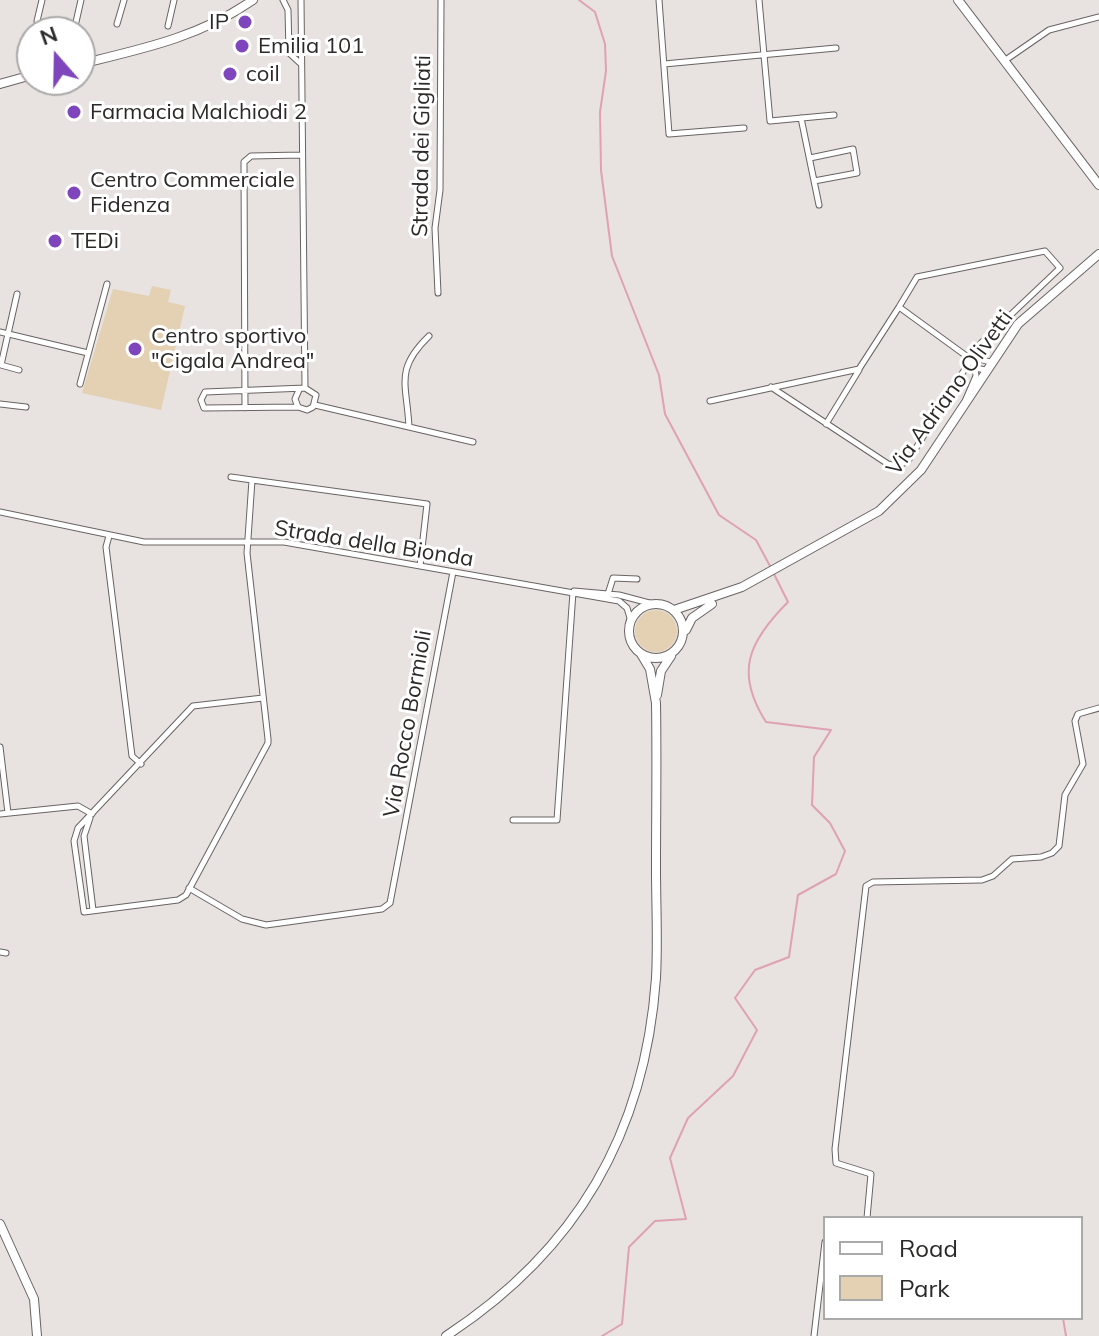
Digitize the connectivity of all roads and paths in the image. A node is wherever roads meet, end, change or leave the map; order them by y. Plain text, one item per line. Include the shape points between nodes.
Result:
1 (124, 0) edge
2 (174, 0) edge
3 (253, 0) edge
4 (283, 0) edge
5 (301, 0) edge
6 (441, 0) edge
7 (659, 0) edge
8 (759, 0) edge
9 (958, 0) edge
10 (1099, 17) edge
11 (117, 24) dead end
12 (168, 26) dead end
13 (836, 48) dead end
14 (763, 55) junction
15 (1007, 59) junction
16 (96, 60) edge
17 (301, 64) junction
18 (664, 64) junction
19 (834, 115) dead end
20 (801, 118) junction
21 (744, 128) dead end
22 (301, 155) junction
23 (810, 158) junction
24 (814, 181) junction
25 (1099, 185) edge
26 (819, 205) dead end
27 (1097, 254) edge
28 (107, 284) dead end
29 (438, 293) dead end
30 (17, 294) dead end
31 (899, 307) junction
32 (0, 332) edge
33 (7, 334) junction
34 (429, 336) dead end
35 (89, 354) junction
36 (968, 357) junction
37 (974, 366) junction
38 (988, 366) junction
39 (859, 369) junction
40 (19, 370) dead end
41 (80, 384) dead end
42 (771, 387) junction
43 (302, 389) junction
44 (246, 392) junction
45 (966, 400) junction
46 (710, 401) dead end
47 (0, 404) edge
48 (315, 405) junction
49 (26, 407) dead end
50 (298, 407) junction
51 (245, 408) junction
52 (826, 424) junction
53 (409, 427) junction
54 (473, 442) dead end
55 (231, 477) dead end
56 (252, 480) junction
57 (0, 512) edge
58 (109, 536) junction
59 (247, 541) junction
60 (420, 566) junction
61 (453, 572) junction
62 (637, 579) dead end
63 (573, 593) junction
64 (722, 596) junction
65 (608, 597) junction
66 (653, 604) junction
67 (674, 610) junction
68 (631, 621) junction
69 (684, 635) junction
70 (641, 654) junction
71 (673, 654) junction
72 (263, 698) junction
73 (656, 703) junction
74 (1099, 708) edge
75 (0, 747) edge
76 (141, 764) junction
77 (8, 813) junction
78 (0, 814) edge
79 (92, 814) junction
80 (513, 820) dead end
81 (189, 888) junction
82 (93, 910) junction
83 (867, 1216) edge
84 (0, 1224) edge
85 (823, 1259) edge
86 (37, 1336) edge
87 (446, 1336) edge
88 (814, 1336) edge

1 - 11 street
2 - 12 street
3 - 16 street via 180,39
4 - 17 street via 289,53
5 - 17 street
6 - 29 street, Strada dei Gigliati
7 - 18 street
8 - 14 street
9 - 15 street
10 - 15 street via 1049,30
13 - 14 street
14 - 18 street
14 - 20 street via 770,121
15 - 25 street
17 - 22 street
18 - 21 street via 669,134
19 - 20 street
20 - 23 street
22 - 43 street
22 - 44 street via 251,156 244,162
23 - 24 street
23 - 24 street via 853,149 857,173
24 - 26 street
27 - 38 street, Via Adriano Olivetti via 1018,324
28 - 35 street
30 - 33 street
31 - 36 street
31 - 36 street via 917,277 1045,251 1060,268
31 - 39 street
32 - 33 street
33 - 35 street
33 - 40 street via 1,365
34 - 53 street via 405,366
35 - 41 street
36 - 37 street
36 - 38 street
36 - 52 street via 908,461 888,464
37 - 38 street
37 - 45 street via 976,376
38 - 45 street, Via Adriano Olivetti
39 - 42 street
39 - 52 street
42 - 46 street
42 - 52 street
43 - 44 street
43 - 48 street via 314,392
43 - 50 street via 295,399
44 - 51 street
44 - 51 street via 205,392 201,400 204,408
45 - 64 street, Via Adriano Olivetti via 905,489 868,518
47 - 49 street
48 - 50 street via 307,410
48 - 53 street
50 - 51 street
53 - 54 street
55 - 56 street
56 - 59 street
56 - 60 street via 427,504
57 - 58 street, Strada della Bionda
58 - 59 street, Strada della Bionda via 144,542
58 - 76 street via 106,547 132,756
59 - 60 street, Strada della Bionda via 284,542
59 - 72 street
60 - 61 street, Strada della Bionda
61 - 63 street, Strada della Bionda
61 - 81 street, Via Rocco Bormioli via 392,899 382,909 277,925 242,919
62 - 65 street via 613,578
63 - 65 street, Strada della Bionda
63 - 80 street via 557,820
64 - 67 street
64 - 69 street via 692,618
65 - 66 street, Strada della Bionda
65 - 68 street via 625,605
66 - 67 street
66 - 68 street
67 - 69 street
68 - 70 street via 631,643
69 - 71 street
70 - 71 street via 657,659
70 - 73 street via 650,669
71 - 73 street via 661,671
72 - 76 street via 195,705
72 - 81 street via 268,743
73 - 87 street via 656,976 635,1099 619,1143 581,1209 534,1267 491,1306
74 - 83 street via 1078,714 1075,721 1083,764 1065,795 1059,846 1052,853 1012,859 982,880 866,886 835,1149 836,1163 871,1174
75 - 77 street
76 - 79 street
77 - 78 street
77 - 79 street via 78,806
79 - 82 street via 84,836
79 - 82 street via 74,841 84,912
81 - 82 street via 178,900
84 - 86 street via 34,1299
85 - 88 street

